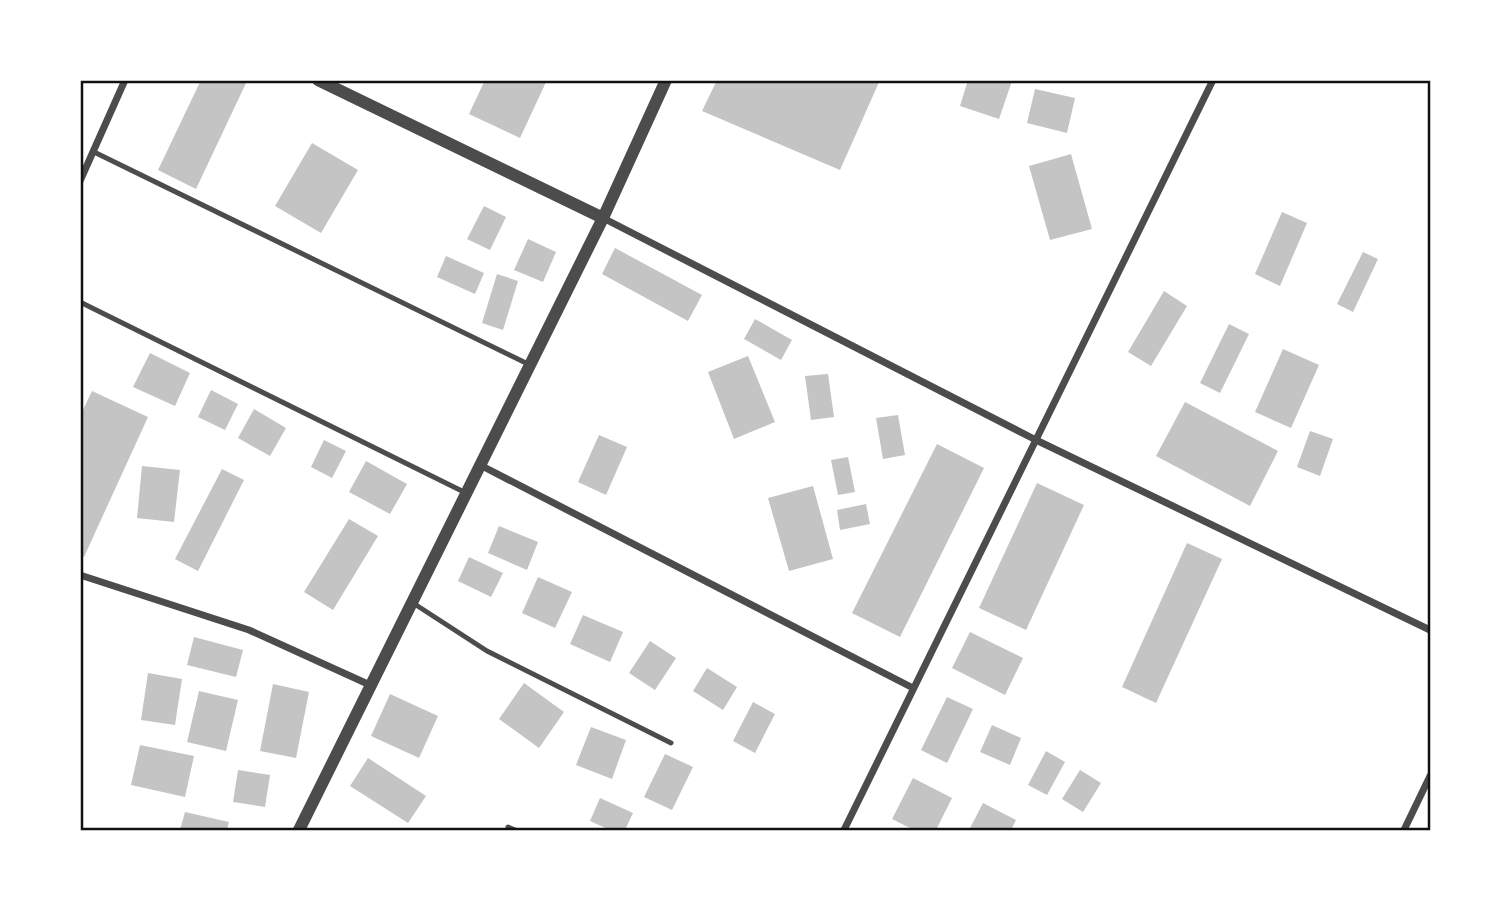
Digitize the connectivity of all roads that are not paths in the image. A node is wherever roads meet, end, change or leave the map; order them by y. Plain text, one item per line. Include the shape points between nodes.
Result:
1 (125, 80) edge
2 (318, 80) edge
3 (667, 80) edge
4 (1213, 80) edge
5 (94, 152) junction
6 (80, 181) edge
7 (603, 218) junction
8 (80, 302) edge
9 (528, 365) junction
10 (1035, 440) junction
11 (480, 464) junction
12 (466, 493) junction
13 (80, 575) edge
14 (410, 601) junction
15 (1430, 630) edge
16 (370, 685) junction
17 (913, 688) junction
18 (671, 743) dead end
19 (1430, 776) edge
20 (508, 827) dead end
21 (299, 831) edge
22 (515, 831) edge
23 (844, 831) edge
24 (1404, 831) edge

1 - 5 street
2 - 7 street
3 - 7 street
4 - 10 street
5 - 6 street
5 - 9 lane
7 - 9 street
7 - 10 street
8 - 12 lane
9 - 11 street
10 - 15 street
10 - 17 street
11 - 12 street
11 - 17 street
12 - 14 street
13 - 16 street via 249,630
14 - 16 street
14 - 18 lane via 487,651
16 - 21 street
17 - 23 street
19 - 24 street
20 - 22 lane

